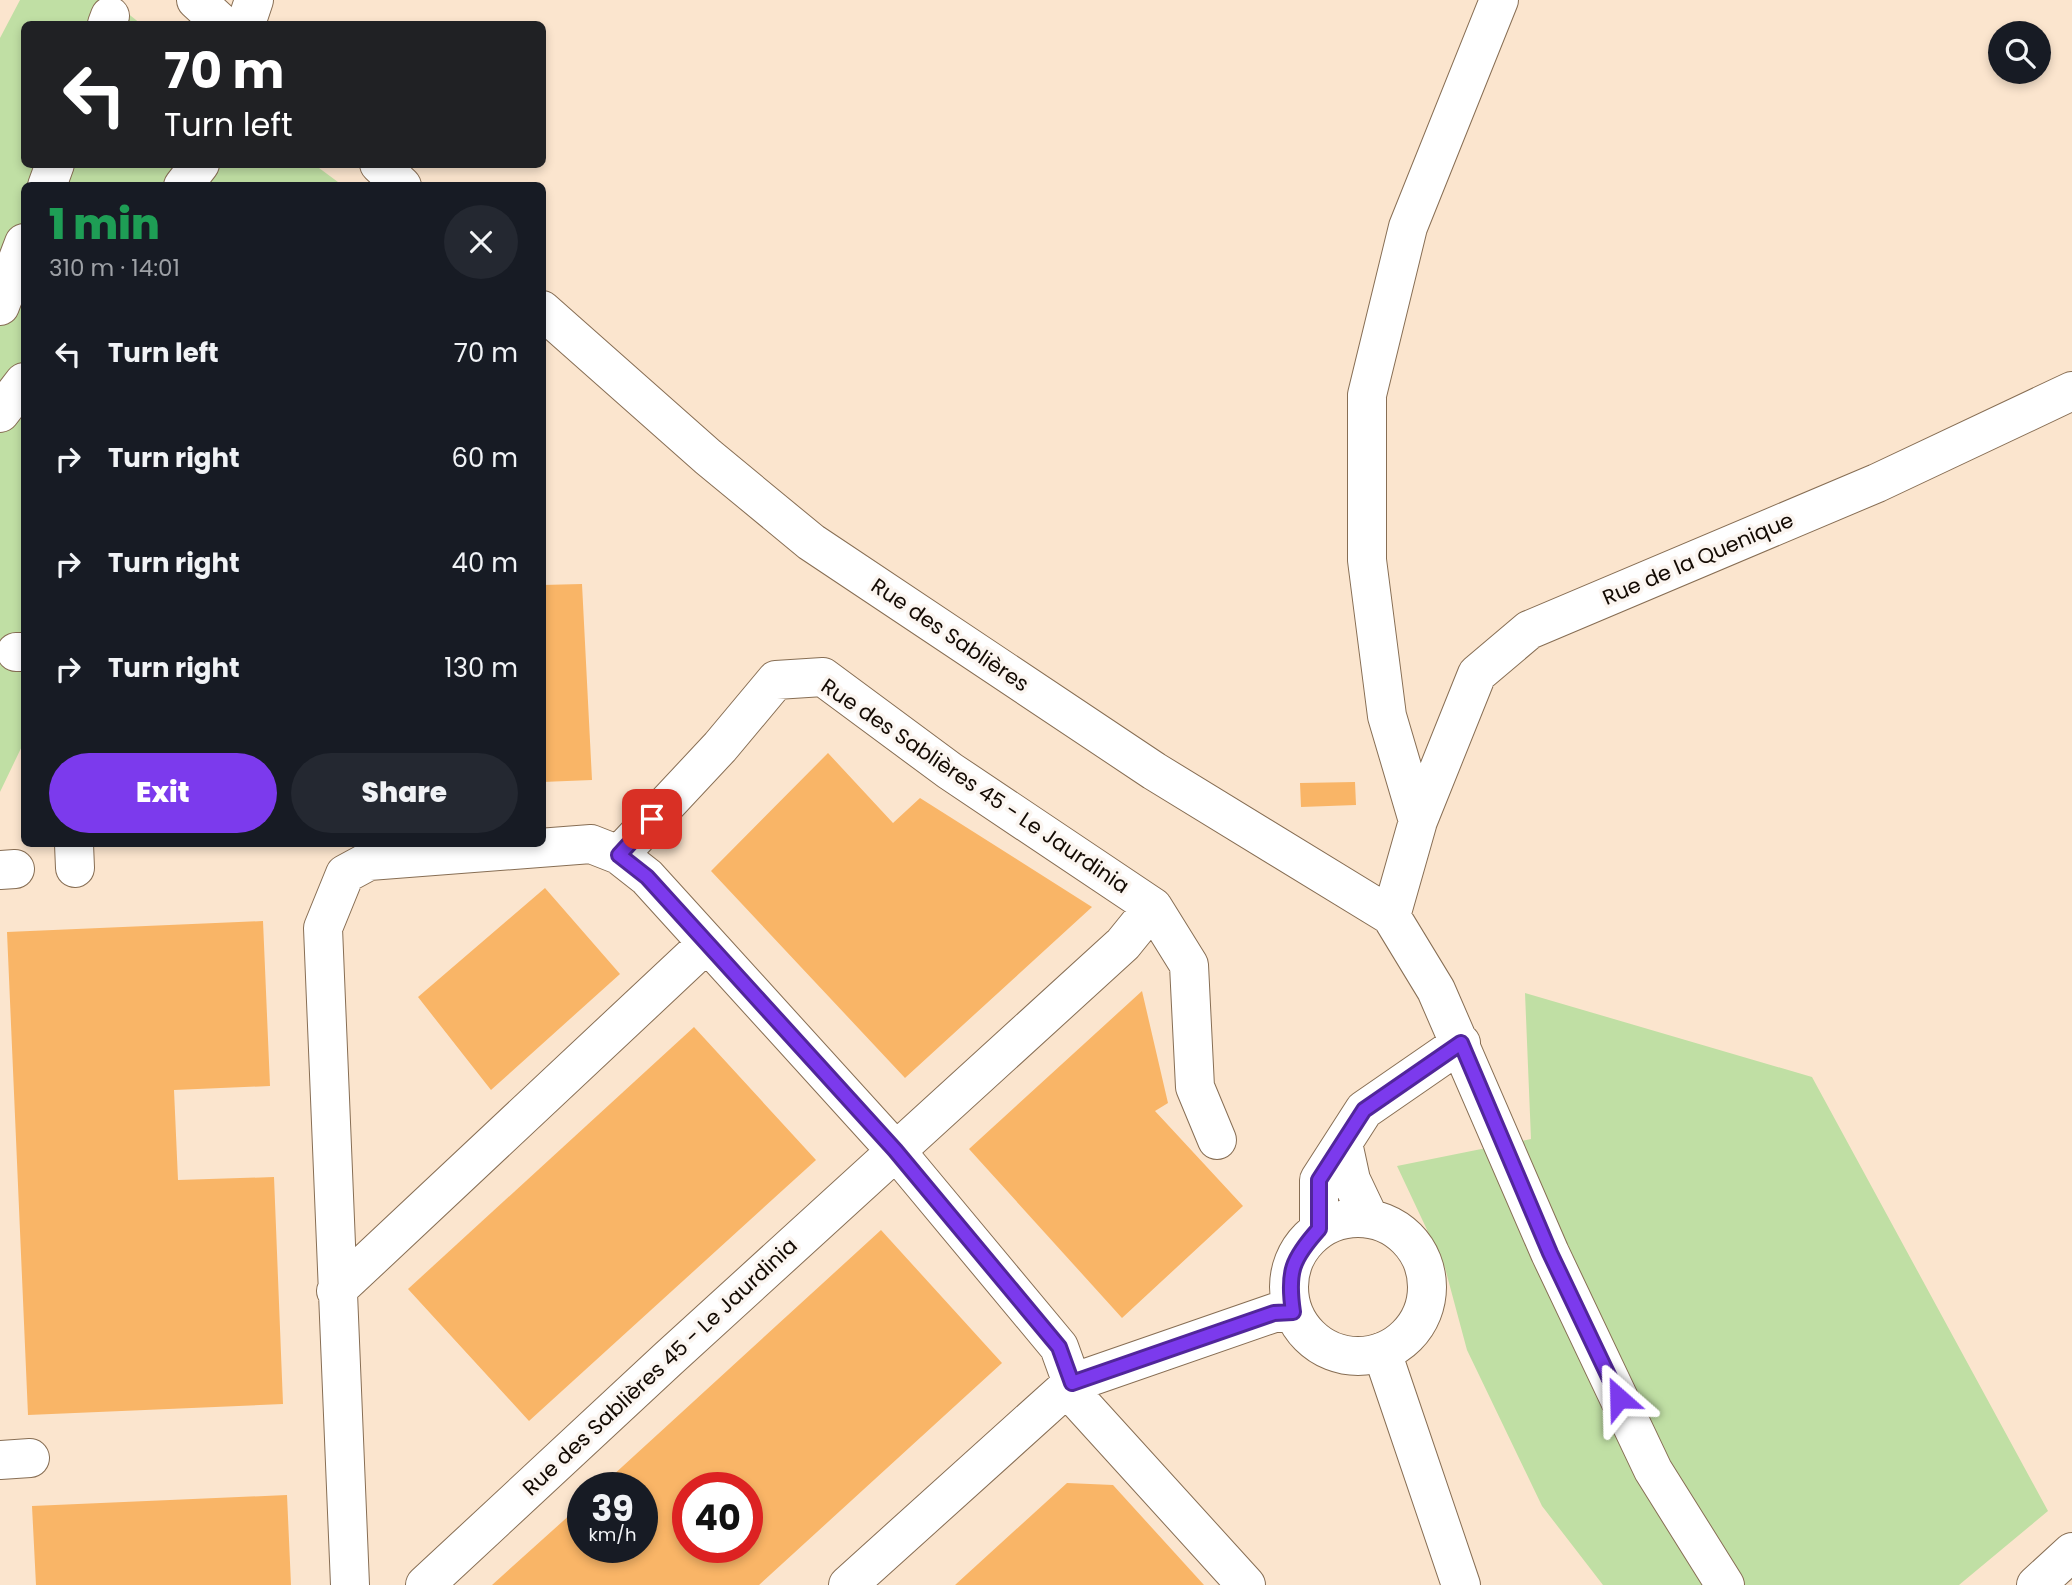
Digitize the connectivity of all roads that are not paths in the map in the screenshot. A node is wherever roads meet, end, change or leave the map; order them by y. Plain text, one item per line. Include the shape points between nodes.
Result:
1 (196, 0) edge
2 (254, 0) edge
3 (1499, 0) edge
4 (219, 21) edge
5 (247, 21) edge
6 (197, 168) edge
7 (383, 168) edge
8 (186, 182) edge
9 (398, 182) edge
10 (21, 251) edge
11 (0, 306) edge
12 (546, 314) edge
13 (21, 386) edge
14 (2072, 391) edge
15 (0, 413) edge
16 (1418, 821) junction
17 (619, 855) junction
18 (1153, 907) junction
19 (1391, 916) junction
20 (706, 943) junction
21 (1461, 1043) junction
22 (1217, 1140) dead end
23 (1343, 1143) junction
24 (895, 1150) junction
25 (1369, 1218) junction
26 (1319, 1229) junction
27 (336, 1291) junction
28 (1293, 1312) junction
29 (1382, 1352) junction
30 (1069, 1386) junction
31 (2072, 1552) edge
32 (350, 1585) edge
33 (425, 1585) edge
34 (848, 1585) edge
35 (1246, 1585) edge
36 (1461, 1585) edge
37 (1725, 1585) edge
38 (2036, 1585) edge

1 - 4 main road
2 - 5 main road
3 - 16 main road via 1408,227 1367,395 1367,559 1387,716
6 - 8 main road
7 - 9 main road
10 - 11 main road
12 - 19 main road, Rue des Sablières via 811,542 1154,771
13 - 15 main road
14 - 16 main road, Rue de la Quenique via 1877,483 1529,630 1477,674
16 - 19 main road, Rue de la Quenique
17 - 18 main road, Rue des Sablières 45 - Le Jaurdinia via 776,680 823,677 950,771
17 - 20 main road via 647,877
17 - 27 main road via 591,844 369,861 345,874 323,928
18 - 22 main road, Rue des Sablières 45 - Le Jaurdinia via 1189,965 1195,1087
18 - 24 main road, Rue des Sablières 45 - Le Jaurdinia via 1123,944
19 - 21 main road via 1436,989
20 - 24 main road
20 - 27 main road
21 - 23 main road via 1364,1110
21 - 37 main road via 1550,1253 1653,1470
23 - 25 main road via 1351,1180
23 - 26 main road via 1319,1180
24 - 30 main road via 1059,1347
24 - 33 main road, Rue des Sablières 45 - Le Jaurdinia
25 - 26 main road via 1343,1219
25 - 29 main road via 1409,1239 1427,1280 1426,1303 1417,1323 1402,1341
26 - 28 main road via 1298,1252 1289,1281
27 - 32 main road
28 - 29 main road via 1304,1331 1320,1345 1361,1356
28 - 30 main road via 1274,1313
29 - 36 main road
30 - 34 main road
30 - 35 main road
31 - 38 main road

